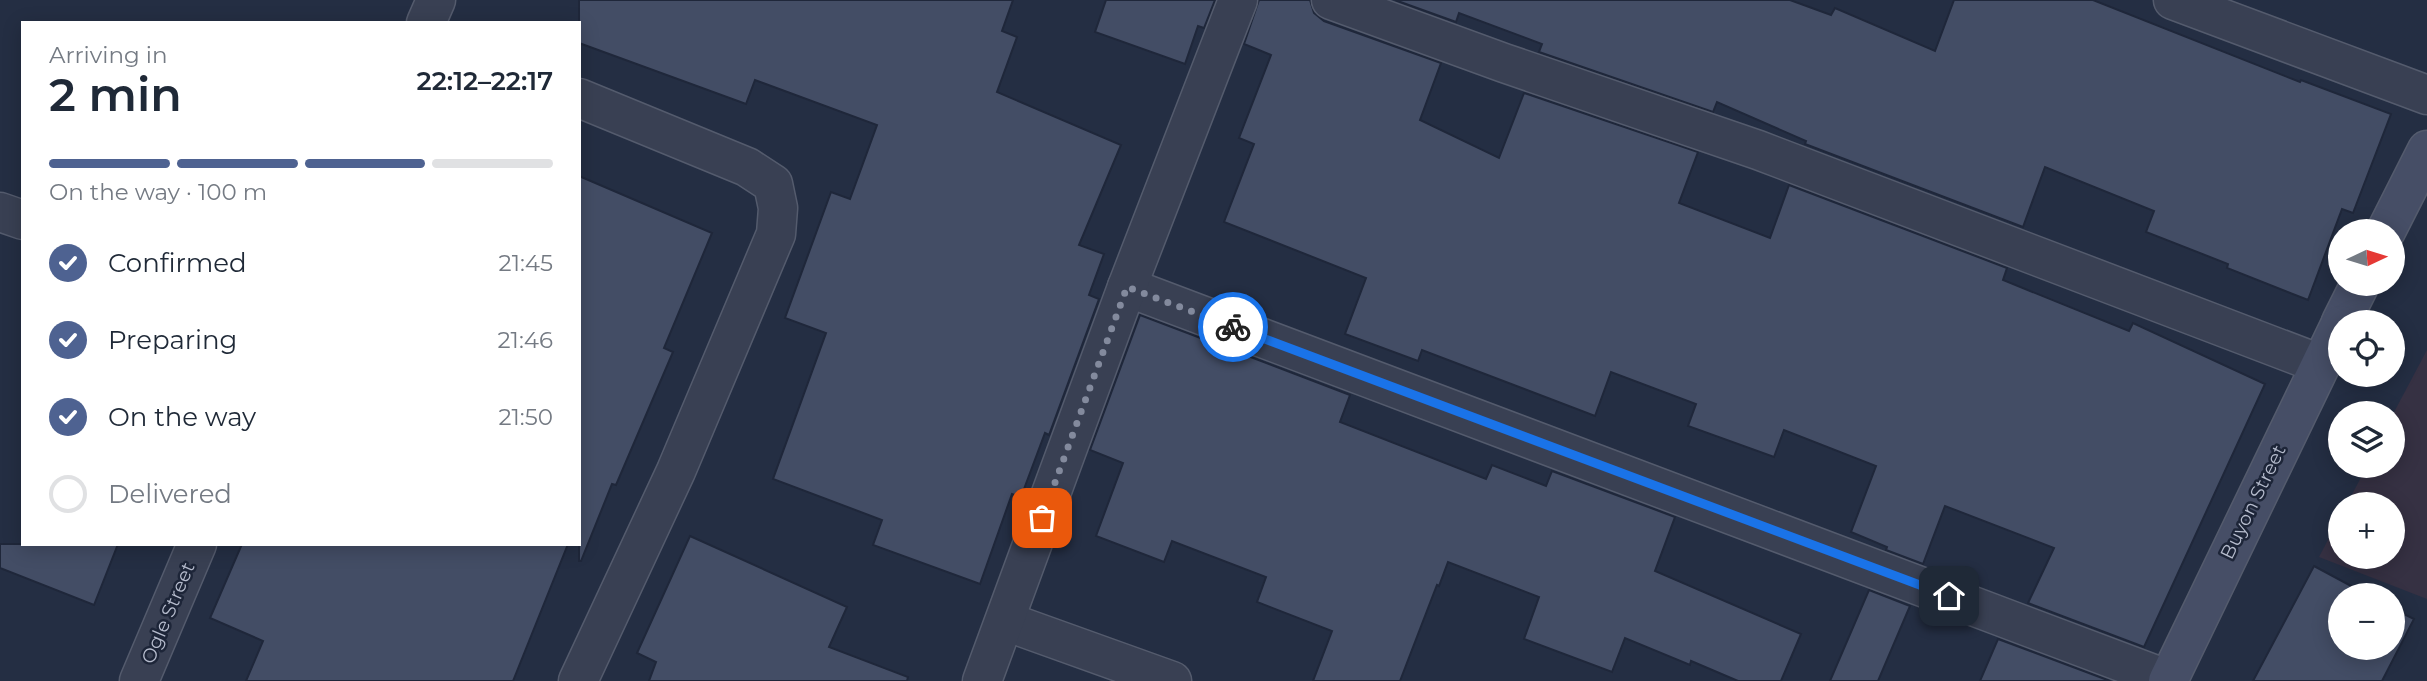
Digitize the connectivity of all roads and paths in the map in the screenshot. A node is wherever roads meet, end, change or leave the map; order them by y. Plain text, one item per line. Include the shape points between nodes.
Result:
1 (436, 0) edge
2 (1238, 0) edge
3 (1331, 0) edge
4 (2173, 0) edge
5 (427, 21) edge
6 (2427, 95) edge
7 (581, 99) edge
8 (2427, 150) edge
9 (0, 212) edge
10 (21, 219) edge
11 (2392, 219) edge
12 (1127, 287) junction
13 (2328, 347) edge
14 (2320, 363) junction
15 (196, 546) edge
16 (1005, 621) junction
17 (2168, 680) edge
18 (139, 681) edge
19 (578, 681) edge
20 (982, 681) edge
21 (1172, 681) edge

1 - 5 street
2 - 12 street
3 - 14 street via 1758,149
4 - 6 street
7 - 19 street via 747,167 772,184 778,208 776,234 676,471
8 - 11 main road
9 - 10 street
12 - 16 street
12 - 17 street
13 - 14 main road, Buyon Street
14 - 17 main road, Buyon Street
15 - 18 street, Ogle Street
16 - 20 street
16 - 21 street

